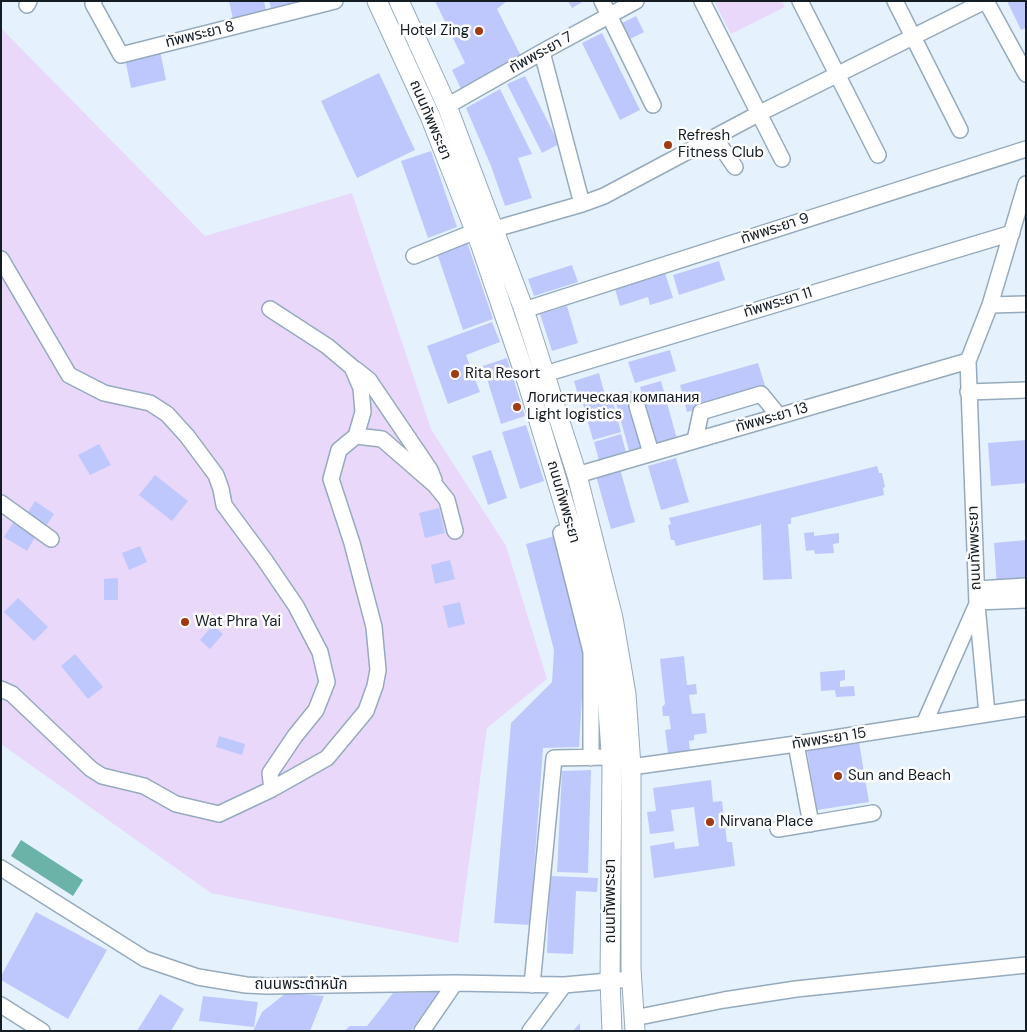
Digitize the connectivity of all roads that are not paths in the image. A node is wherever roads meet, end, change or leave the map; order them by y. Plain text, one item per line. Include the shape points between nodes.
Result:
1 (335, 1) edge
2 (377, 1) edge
3 (399, 1) edge
4 (602, 1) edge
5 (636, 1) edge
6 (702, 1) edge
7 (800, 1) edge
8 (895, 1) edge
9 (986, 1) edge
10 (93, 3) edge
11 (610, 15) junction
12 (914, 38) junction
13 (542, 52) junction
14 (1021, 54) edge
15 (1026, 74) edge
16 (837, 75) junction
17 (653, 105) dead end
18 (447, 106) junction
19 (758, 114) junction
20 (960, 130) dead end
21 (715, 138) junction
22 (1026, 149) edge
23 (878, 155) dead end
24 (782, 159) dead end
25 (736, 167) dead end
26 (1026, 184) edge
27 (582, 204) junction
28 (1022, 212) edge
29 (495, 229) junction
30 (476, 232) junction
31 (1012, 233) junction
32 (414, 256) dead end
33 (1, 259) edge
34 (1026, 304) edge
35 (990, 305) junction
36 (270, 310) dead end
37 (524, 310) junction
38 (968, 361) junction
39 (352, 366) junction
40 (545, 374) junction
41 (1026, 390) edge
42 (968, 392) junction
43 (637, 406) dead end
44 (779, 416) junction
45 (356, 436) junction
46 (695, 440) junction
47 (651, 453) junction
48 (577, 475) junction
49 (435, 485) junction
50 (1, 503) edge
51 (572, 530) junction
52 (455, 531) dead end
53 (50, 539) dead end
54 (1026, 586) edge
55 (977, 598) junction
56 (1026, 600) edge
57 (1, 689) edge
58 (1026, 708) edge
59 (987, 714) junction
60 (924, 724) junction
61 (796, 744) junction
62 (611, 757) junction
63 (591, 758) junction
64 (631, 767) junction
65 (272, 789) junction
66 (873, 812) dead end
67 (811, 824) junction
68 (778, 829) dead end
69 (1, 868) edge
70 (1026, 965) edge
71 (631, 979) junction
72 (610, 981) junction
73 (456, 983) junction
74 (532, 984) junction
75 (564, 985) junction
76 (1, 1005) edge
77 (635, 1025) edge
78 (42, 1031) edge
79 (422, 1031) edge
80 (530, 1031) edge
81 (612, 1031) edge

1 - 10 street, ทัพพระยา 8 via 121,55
2 - 30 main road, ถนนทัพพระยา via 430,116
3 - 18 main road, ถนนทัพพระยา
4 - 11 street
5 - 11 street, ทัพพระยา 7
6 - 19 street
7 - 16 street
8 - 12 street
9 - 12 street
9 - 14 street
11 - 13 street, ทัพพระยา 7
11 - 17 street
12 - 16 street
12 - 20 street
13 - 18 street, ทัพพระยา 7
13 - 27 street
14 - 15 street
16 - 19 street
16 - 23 street
18 - 29 main road, ถนนทัพพระยา
19 - 21 street
19 - 24 street
21 - 25 street
21 - 27 street via 604,196
22 - 37 street, ทัพพระยา 9
26 - 28 street
27 - 29 street
28 - 31 street
29 - 37 main road, ถนนทัพพระยา
30 - 32 street
30 - 51 main road, ถนนทัพพระยา via 527,381
31 - 35 street
31 - 40 street, ทัพพระยา 11
33 - 65 street via 69,375 104,392 150,403 167,414 187,436 216,475 224,505 296,606 320,652 328,682 316,710 270,773
34 - 35 street
35 - 38 street
36 - 39 street
37 - 40 main road, ถนนทัพพระยา
38 - 42 street, ถนนทัพพระยา
38 - 44 street, ทัพพระยา 13
39 - 45 street via 361,388 363,412
39 - 49 street via 369,380 430,470
40 - 48 main road, ถนนทัพพระยา
41 - 42 street
42 - 55 street, ถนนทัพพระยา
43 - 47 street
44 - 46 street, ทัพพระยา 13
44 - 46 street via 761,394 701,412
45 - 49 street via 382,439
45 - 65 street via 339,450 331,479 374,627 378,670 366,711 328,758
46 - 47 street, ทัพพระยา 13
47 - 48 street, ทัพพระยา 13
48 - 64 main road, ถนนทัพพระยา via 613,618 626,694
49 - 52 street via 447,500
50 - 53 street
51 - 62 main road, ถนนทัพพระยา via 596,622 607,694
51 - 63 street via 561,533 591,652
54 - 55 street
55 - 56 street
55 - 59 street
55 - 60 street, ถนนทัพพระยา
57 - 65 street via 12,694 91,769 102,776 144,786 176,804 219,814
58 - 59 street, ทัพพระยา 15
59 - 60 street, ทัพพระยา 15
60 - 61 street, ทัพพระยา 15
61 - 64 street, ทัพพระยา 15
61 - 67 street
62 - 63 street
62 - 72 main road, ถนนทัพพระยา
63 - 74 street via 554,758
64 - 71 main road, ถนนทัพพระยา
66 - 67 street
67 - 68 street
69 - 73 street, ถนนพระตำหนัก via 145,959 198,977 267,986
70 - 77 street via 796,989 724,1000
71 - 72 street, ถนนพระตำหนัก
71 - 77 main road, ถนนทัพพระยา
72 - 75 street, ถนนพระตำหนัก
72 - 81 main road, ถนนทัพพระยา
73 - 74 street, ถนนพระตำหนัก
73 - 79 street
74 - 75 street, ถนนพระตำหนัก
75 - 80 street
76 - 78 street

